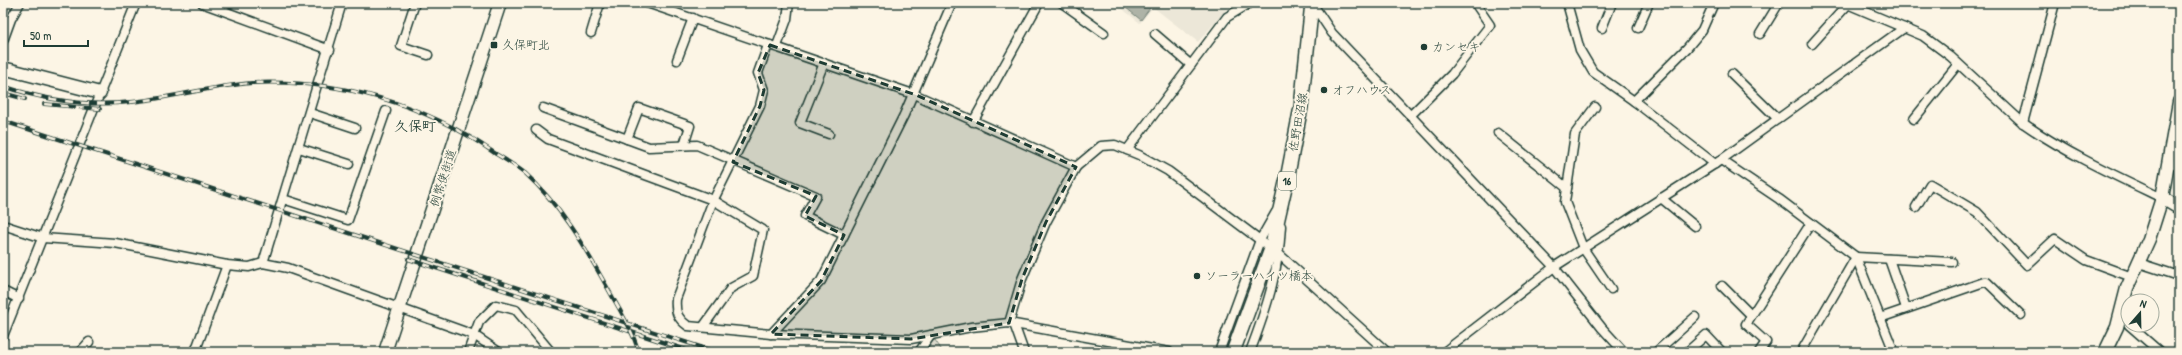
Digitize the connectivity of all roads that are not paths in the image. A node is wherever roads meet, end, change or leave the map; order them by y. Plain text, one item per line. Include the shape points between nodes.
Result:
1 (20, 3) edge
2 (136, 3) edge
3 (202, 3) edge
4 (342, 3) edge
5 (415, 3) edge
6 (500, 3) edge
7 (600, 3) edge
8 (646, 3) edge
9 (789, 3) edge
10 (952, 3) edge
11 (1039, 3) edge
12 (1062, 3) edge
13 (1250, 3) edge
14 (1312, 3) edge
15 (1480, 3) edge
16 (1567, 3) edge
17 (1612, 3) edge
18 (1650, 3) edge
19 (1714, 3) edge
20 (1778, 3) edge
21 (2055, 3) edge
22 (1848, 4) edge
23 (693, 18) junction
24 (1602, 28) dead end
25 (1638, 28) dead end
26 (1904, 28) junction
27 (591, 33) dead end
28 (1104, 33) dead end
29 (1155, 34) dead end
30 (1760, 34) dead end
31 (3, 41) edge
32 (1812, 44) dead end
33 (774, 46) junction
34 (330, 50) junction
35 (428, 55) dead end
36 (677, 60) dead end
37 (824, 63) junction
38 (1958, 64) junction
39 (1191, 65) junction
40 (3, 68) edge
41 (1732, 74) dead end
42 (100, 93) junction
43 (912, 93) junction
44 (1634, 101) junction
45 (2179, 104) edge
46 (1595, 107) dead end
47 (543, 108) dead end
48 (386, 111) dead end
49 (310, 113) junction
50 (1410, 116) junction
51 (1778, 118) junction
52 (1914, 119) dead end
53 (974, 122) junction
54 (2022, 123) junction
55 (355, 128) dead end
56 (536, 130) dead end
57 (1498, 133) dead end
58 (829, 134) dead end
59 (627, 139) junction
60 (684, 145) junction
61 (299, 148) junction
62 (1126, 150) junction
63 (733, 162) junction
64 (1718, 162) junction
65 (349, 164) dead end
66 (2174, 165) edge
67 (1076, 167) junction
68 (1567, 188) junction
69 (1661, 198) junction
70 (2162, 198) junction
71 (283, 199) junction
72 (713, 200) junction
73 (1282, 201) junction
74 (1916, 207) dead end
75 (2179, 208) edge
76 (1811, 223) junction
77 (3, 225) edge
78 (1696, 226) dead end
79 (844, 235) junction
80 (43, 238) junction
81 (1260, 240) junction
82 (1583, 248) junction
83 (1275, 252) junction
84 (1856, 257) junction
85 (1889, 258) junction
86 (1952, 262) dead end
87 (263, 263) junction
88 (2139, 263) junction
89 (227, 265) junction
90 (1554, 267) junction
91 (2179, 276) edge
92 (2132, 277) junction
93 (1722, 286) dead end
94 (1611, 289) dead end
95 (3, 291) edge
96 (2130, 293) edge
97 (19, 299) junction
98 (400, 308) junction
99 (1906, 308) junction
100 (2021, 315) dead end
101 (1751, 316) junction
102 (1695, 317) dead end
103 (1880, 318) junction
104 (1011, 324) junction
105 (703, 327) junction
106 (2120, 330) edge
107 (2138, 333) edge
108 (772, 334) junction
109 (474, 335) junction
110 (931, 335) junction
111 (3, 336) edge
112 (89, 342) dead end
113 (1448, 351) edge
114 (80, 352) edge
115 (195, 352) edge
116 (385, 352) edge
117 (468, 352) edge
118 (499, 352) edge
119 (550, 352) edge
120 (919, 352) edge
121 (1024, 352) edge
122 (1168, 352) edge
123 (1219, 352) edge
124 (1233, 352) edge
125 (1250, 352) edge
126 (1387, 352) edge
127 (1624, 352) edge
128 (1656, 352) edge
129 (1687, 352) edge
130 (1722, 352) edge
131 (1759, 352) edge
132 (1801, 352) edge
133 (1894, 352) edge
134 (2105, 352) edge
135 (2160, 352) edge

1 - 31 street
2 - 42 street
3 - 34 street
4 - 34 street
5 - 35 street via 401,46
6 - 98 street, 例幣使街道
7 - 27 street
8 - 23 street
9 - 33 street via 787,19
10 - 43 street
11 - 53 street
12 - 28 street
13 - 39 street via 1227,17
14 - 50 street via 1332,33
14 - 73 main road, 佐野田沼線 / 16 via 1302,107
15 - 50 street via 1477,6 1490,25 1452,74
16 - 44 street via 1580,50 1593,72
17 - 24 street
18 - 25 street
19 - 44 street via 1702,30
20 - 30 street
21 - 54 street
22 - 26 street
22 - 32 street
23 - 33 street
23 - 36 street
26 - 38 street via 1923,36
26 - 51 street
29 - 39 street
33 - 37 street
33 - 63 street via 767,48 758,73 764,90 760,106
34 - 49 street
37 - 43 street
37 - 58 street via 800,123
38 - 52 street
38 - 54 street
39 - 62 street
40 - 42 street
41 - 51 street
42 - 80 street
43 - 53 street
43 - 79 street via 904,115
44 - 64 street
45 - 66 street
46 - 68 street via 1575,134
47 - 59 street
48 - 71 street via 348,220
49 - 55 street
49 - 61 street
50 - 90 street
51 - 64 street
53 - 67 street
54 - 70 street via 2088,162
56 - 72 street via 548,139
57 - 68 street
59 - 60 street via 649,147
59 - 60 street via 639,108 690,126
60 - 63 street via 697,145
61 - 65 street
61 - 71 street
62 - 67 street via 1115,146 1101,146
62 - 81 street via 1168,171
63 - 72 street
63 - 79 street via 816,196 805,216
64 - 69 street
64 - 76 street
66 - 70 street
67 - 104 street via 1046,222 1022,279
68 - 82 street via 1565,202
69 - 78 street
69 - 82 street
70 - 75 street
70 - 88 street
71 - 87 street
72 - 105 street via 676,299 675,312 680,320 688,326
72 - 105 street via 763,230 753,276 731,288
73 - 81 street
73 - 83 main road, 佐野田沼線 / 16
74 - 92 street via 1930,184 1977,212 2027,265 2055,239 2086,260
76 - 84 street
76 - 101 street
77 - 80 street
79 - 108 street via 821,281
80 - 89 street via 121,244
80 - 97 street
81 - 83 street
81 - 123 street
82 - 90 street
82 - 94 street
83 - 124 main road, 佐野田沼線 / 16
83 - 125 street via 1262,320
83 - 126 street
84 - 85 street
84 - 103 street
84 - 132 street
85 - 86 street
85 - 99 street
87 - 89 street via 250,267
87 - 98 street via 288,268
88 - 91 street
88 - 92 street
89 - 115 street
90 - 113 street
90 - 127 street
92 - 96 street
93 - 101 street
95 - 97 street
97 - 111 street
98 - 109 street
98 - 116 street, 例幣使街道
99 - 100 street via 1987,282
99 - 103 street
101 - 131 street via 1746,324 1766,342
102 - 128 street
103 - 133 street
104 - 110 street via 971,327
104 - 121 street
104 - 122 street
105 - 108 street
106 - 134 street
107 - 135 street
108 - 110 street via 911,338
109 - 117 street
109 - 118 street
109 - 119 street via 479,322 496,305 505,306 516,310
110 - 120 street
112 - 114 street
129 - 130 street via 1706,335

